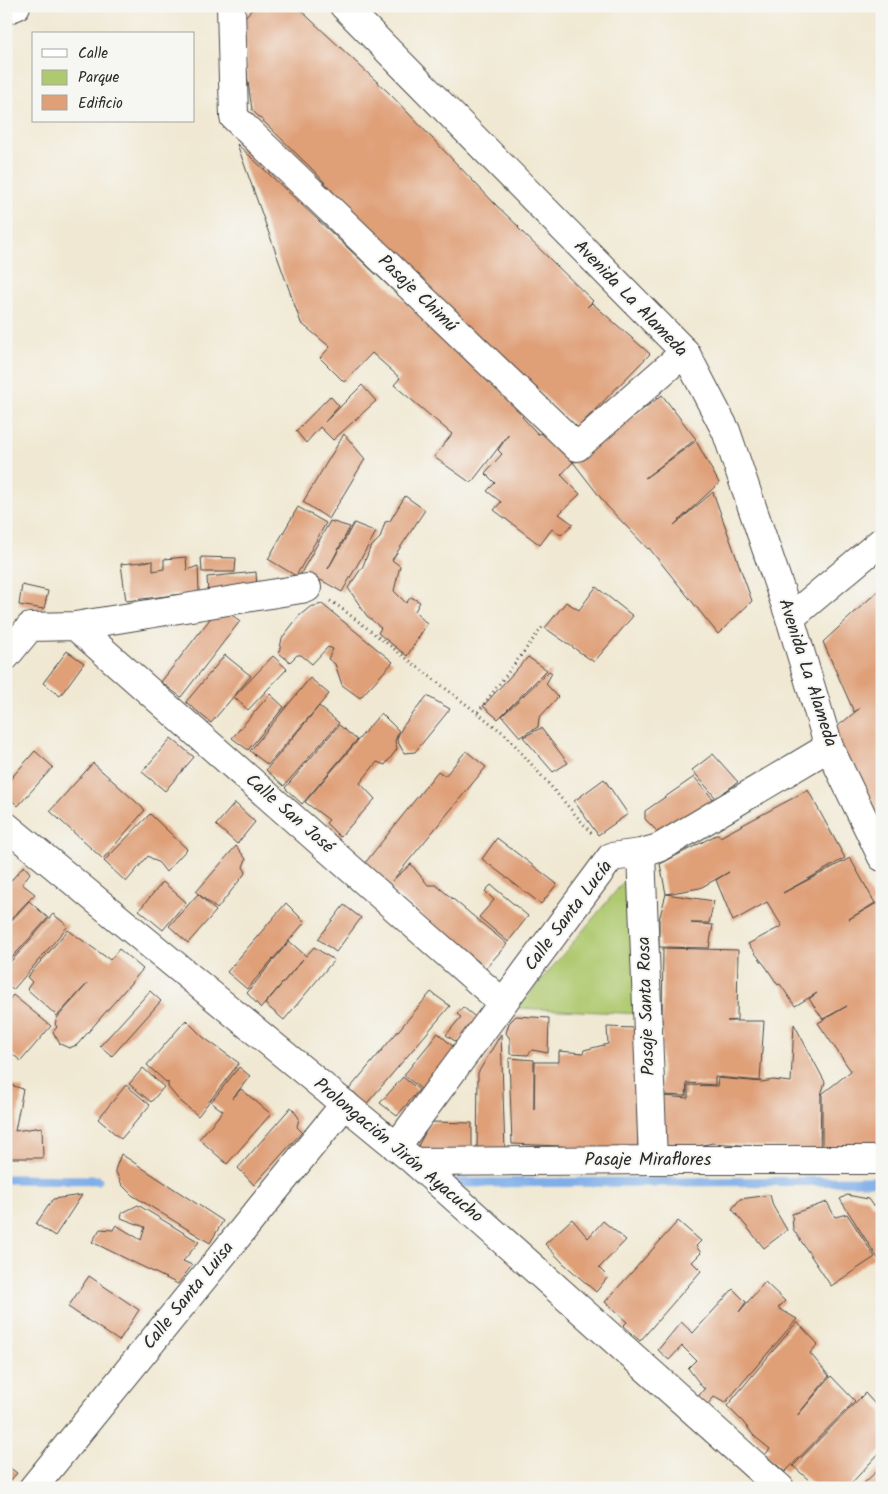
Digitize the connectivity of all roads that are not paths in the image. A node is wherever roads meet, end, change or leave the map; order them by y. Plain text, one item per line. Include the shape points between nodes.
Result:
1 (16, 6) edge
2 (231, 6) edge
3 (344, 6) edge
4 (6, 10) edge
5 (685, 352) junction
6 (882, 541) edge
7 (307, 588) road end
8 (790, 618) junction
9 (75, 626) junction
10 (6, 656) edge
11 (829, 747) junction
12 (6, 826) edge
13 (641, 852) junction
14 (882, 857) edge
15 (503, 1003) junction
16 (345, 1104) junction
17 (405, 1155) junction
18 (653, 1160) junction
19 (882, 1160) edge
20 (33, 1488) edge
21 (780, 1488) edge

1 - 4 street
2 - 5 street, Pasaje Chimú via 234,117 577,447
3 - 5 street, Avenida La Alameda
5 - 8 street, Avenida La Alameda via 726,431
6 - 8 street
7 - 9 street
8 - 11 street, Avenida La Alameda
9 - 10 street via 30,627
9 - 15 street, Calle San José
11 - 13 street, Calle Santa Lucía via 659,848
11 - 14 street, Avenida La Alameda
12 - 16 street, Prolongación Jirón Ayacucho
13 - 15 street, Calle Santa Lucía via 611,857
13 - 18 street, Pasaje Santa Rosa
15 - 17 street, Calle Santa Lucía
16 - 17 street, Prolongación Jirón Ayacucho
16 - 20 street, Calle Santa Luisa
17 - 18 street, Pasaje Miraflores
17 - 21 street, Prolongación Jirón Ayacucho
18 - 19 street, Pasaje Miraflores

